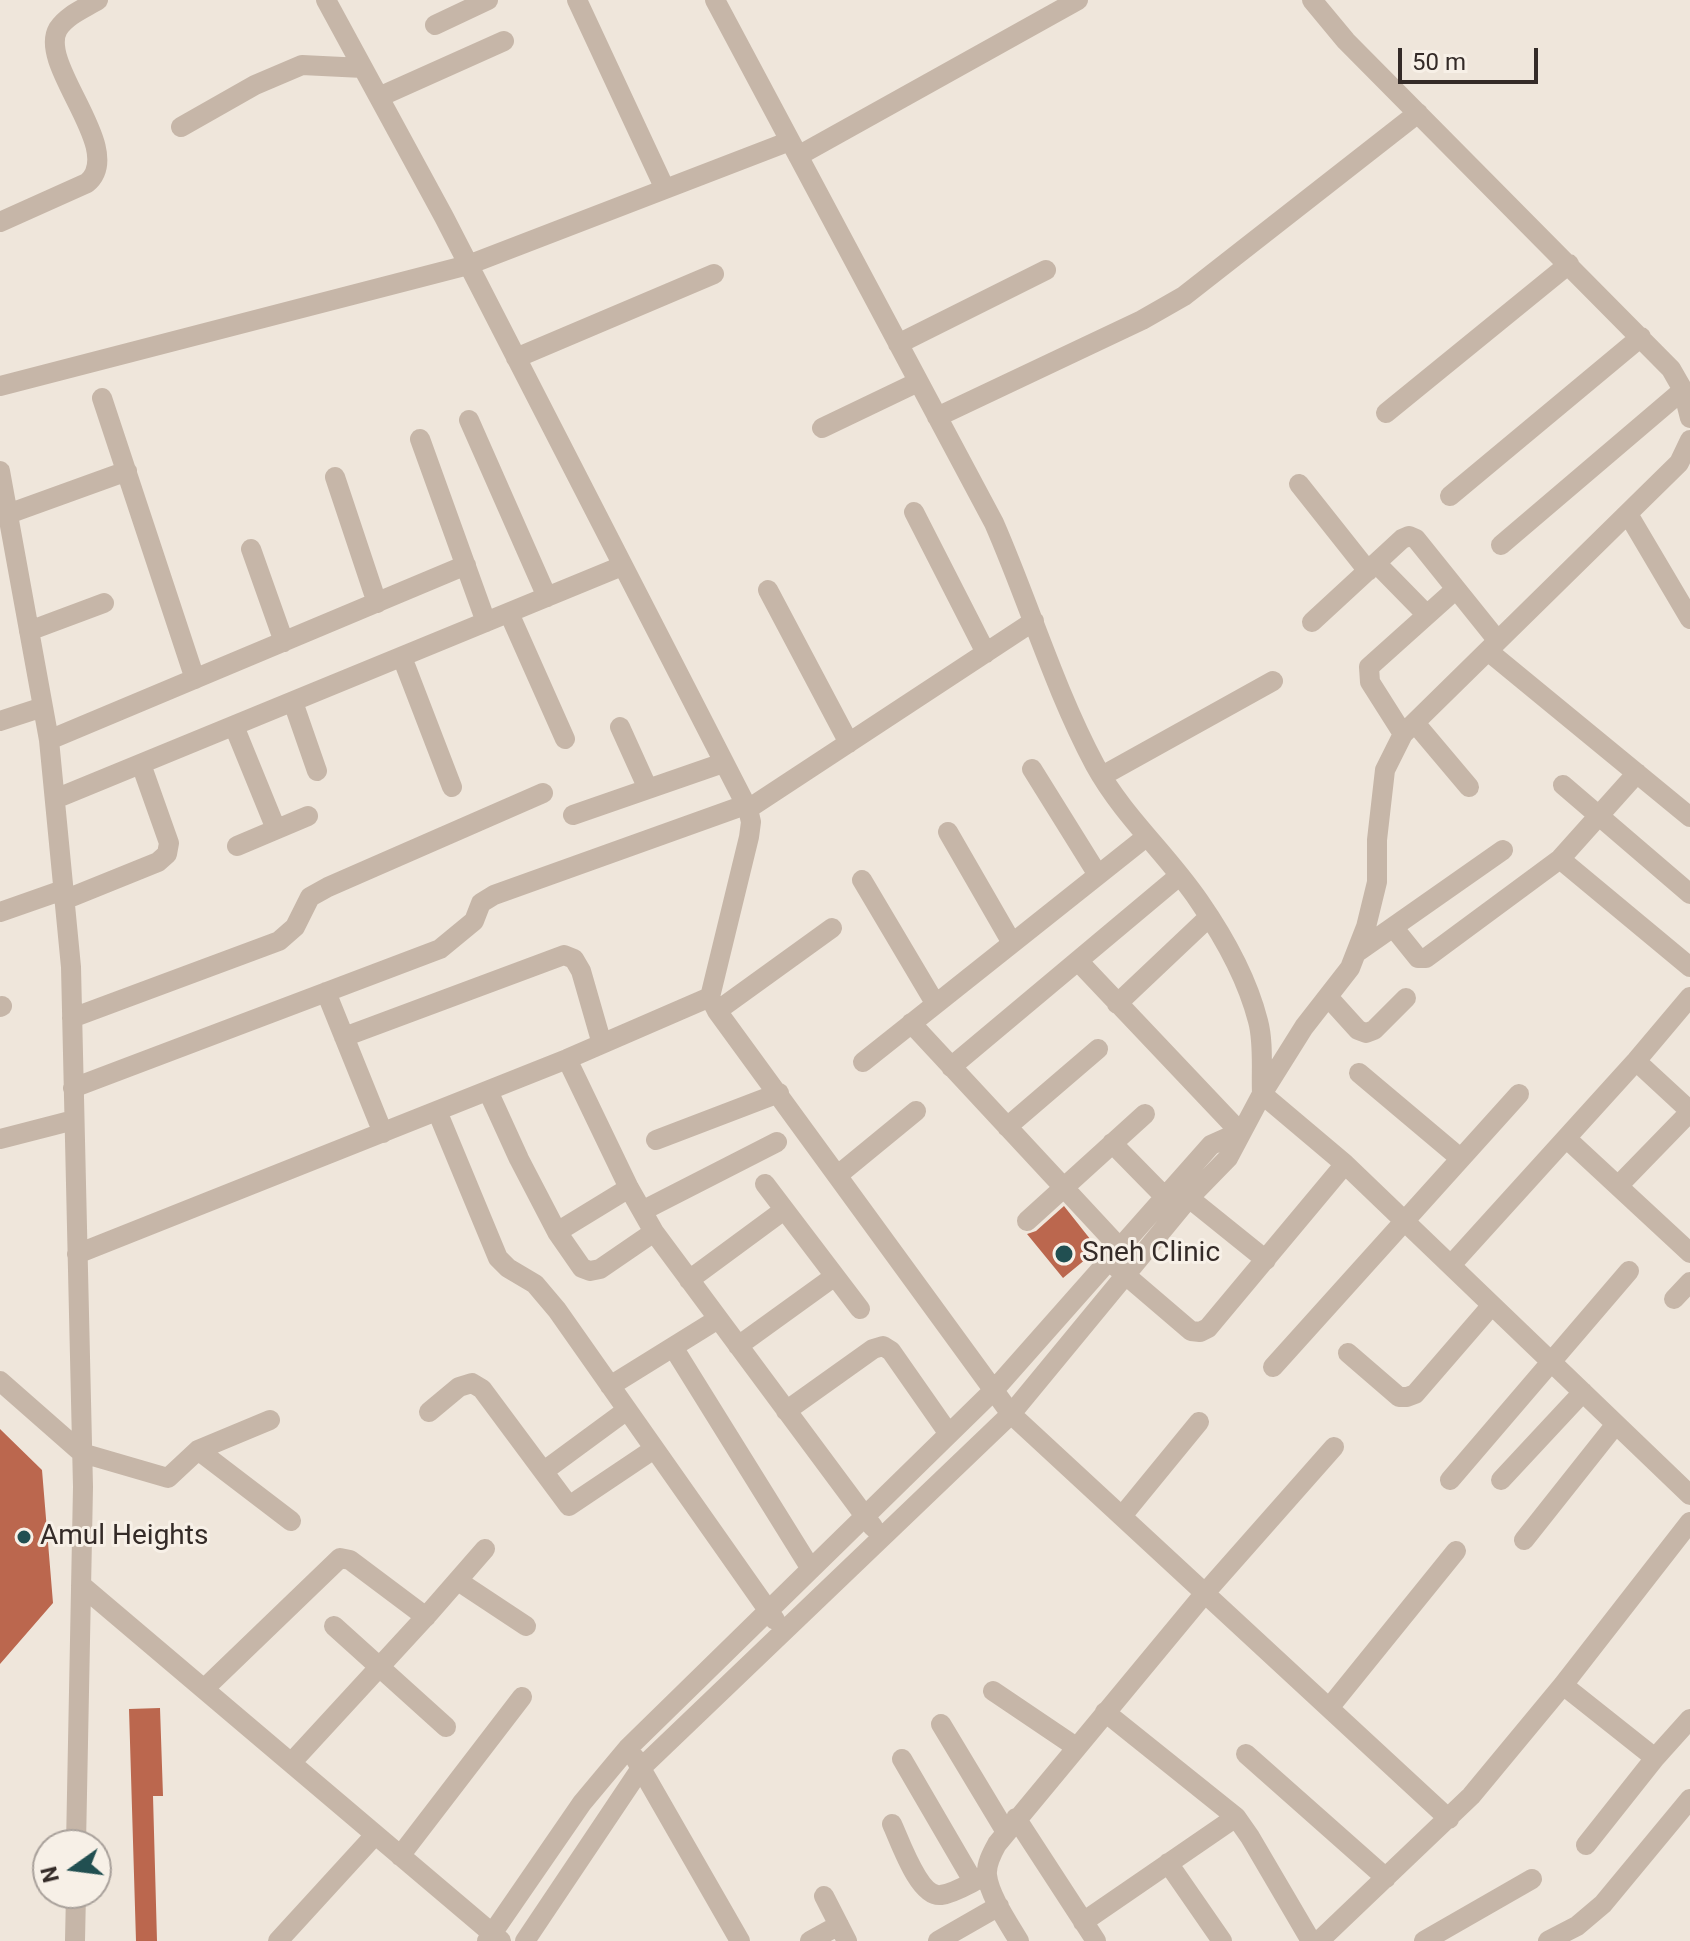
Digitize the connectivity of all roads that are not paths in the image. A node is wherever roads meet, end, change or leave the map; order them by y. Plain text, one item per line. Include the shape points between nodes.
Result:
1 (98, 0) edge
2 (326, 0) edge
3 (488, 0) edge
4 (577, 0) edge
5 (715, 0) edge
6 (1078, 0) edge
7 (1312, 0) edge
8 (435, 25) dead end
9 (504, 41) dead end
10 (363, 68) junction
11 (379, 97) junction
12 (1418, 113) junction
13 (181, 127) dead end
14 (794, 148) junction
15 (665, 189) junction
16 (0, 222) edge
17 (1569, 264) junction
18 (468, 265) junction
19 (1046, 270) dead end
20 (714, 274) dead end
21 (1641, 337) junction
22 (898, 344) junction
23 (516, 358) junction
24 (918, 382) junction
25 (0, 386) edge
26 (1683, 390) junction
27 (102, 398) dead end
28 (1386, 413) dead end
29 (937, 417) junction
30 (1690, 418) edge
31 (469, 420) dead end
32 (822, 428) dead end
33 (420, 439) dead end
34 (1690, 440) edge
35 (0, 471) edge
36 (127, 471) junction
37 (335, 477) dead end
38 (1299, 484) dead end
39 (1450, 496) dead end
40 (914, 512) dead end
41 (8, 514) junction
42 (1628, 514) junction
43 (6, 544) edge
44 (1501, 545) dead end
45 (251, 549) dead end
46 (466, 565) junction
47 (622, 566) junction
48 (1372, 567) junction
49 (1456, 589) junction
50 (768, 590) dead end
51 (547, 597) junction
52 (104, 603) dead end
53 (377, 603) junction
54 (509, 613) junction
55 (1426, 614) junction
56 (1690, 619) edge
57 (1034, 621) junction
58 (486, 622) junction
59 (1312, 622) dead end
60 (29, 631) junction
61 (284, 642) junction
62 (1493, 646) junction
63 (986, 653) junction
64 (402, 657) junction
65 (195, 679) junction
66 (1273, 681) dead end
67 (293, 702) junction
68 (43, 707) junction
69 (0, 721) edge
70 (234, 726) junction
71 (620, 727) dead end
72 (1409, 728) junction
73 (565, 739) dead end
74 (49, 740) junction
75 (849, 743) junction
76 (723, 763) junction
77 (141, 764) junction
78 (1032, 769) dead end
79 (317, 771) dead end
80 (1637, 773) junction
81 (1102, 776) junction
82 (1563, 785) dead end
83 (452, 787) dead end
84 (1469, 787) dead end
85 (648, 789) junction
86 (543, 793) dead end
87 (55, 799) junction
88 (747, 807) junction
89 (573, 815) dead end
90 (308, 816) dead end
91 (1598, 816) junction
92 (1690, 817) edge
93 (276, 829) junction
94 (948, 832) dead end
95 (1146, 837) junction
96 (237, 846) dead end
97 (1503, 850) dead end
98 (1560, 859) junction
99 (1098, 875) junction
100 (1179, 876) junction
101 (862, 880) dead end
102 (1690, 894) edge
103 (64, 895) junction
104 (0, 912) edge
105 (1209, 917) junction
106 (1393, 927) junction
107 (832, 928) dead end
108 (1012, 943) junction
109 (1356, 954) junction
110 (1078, 961) junction
111 (1690, 967) edge
112 (326, 992) junction
113 (1690, 997) edge
114 (1329, 998) junction
115 (1406, 998) dead end
116 (935, 1003) junction
117 (714, 1004) junction
118 (1117, 1004) junction
119 (72, 1018) junction
120 (911, 1023) junction
121 (344, 1037) junction
122 (602, 1044) junction
123 (1098, 1049) dead end
124 (567, 1059) junction
125 (1636, 1061) junction
126 (863, 1062) dead end
127 (951, 1067) junction
128 (1359, 1073) dead end
129 (73, 1088) junction
130 (488, 1091) junction
131 (779, 1093) junction
132 (1262, 1094) junction
133 (1519, 1094) dead end
134 (437, 1111) junction
135 (916, 1111) dead end
136 (1690, 1112) edge
137 (1145, 1114) dead end
138 (74, 1120) junction
139 (1007, 1127) junction
140 (1240, 1132) junction
141 (383, 1133) junction
142 (1566, 1138) junction
143 (0, 1139) edge
144 (656, 1140) dead end
145 (777, 1142) dead end
146 (1112, 1143) junction
147 (1460, 1158) junction
148 (1345, 1164) junction
149 (838, 1175) junction
150 (765, 1184) dead end
151 (1618, 1186) junction
152 (1063, 1187) junction
153 (629, 1188) junction
154 (1165, 1197) junction
155 (1189, 1198) junction
156 (784, 1210) junction
157 (642, 1211) junction
158 (1404, 1220) junction
159 (1027, 1221) dead end
160 (557, 1232) junction
161 (654, 1232) junction
162 (1690, 1253) edge
163 (77, 1254) junction
164 (1114, 1254) junction
165 (1266, 1260) junction
166 (1451, 1265) junction
167 (1629, 1271) dead end
168 (1126, 1275) junction
169 (835, 1276) junction
170 (689, 1280) junction
171 (1690, 1282) edge
172 (1674, 1299) dead end
173 (1492, 1305) junction
174 (860, 1309) dead end
175 (718, 1319) junction
176 (738, 1346) junction
177 (673, 1347) junction
178 (1348, 1353) dead end
179 (1551, 1361) junction
180 (1273, 1367) dead end
181 (0, 1381) edge
182 (610, 1386) junction
183 (994, 1390) junction
184 (1583, 1392) junction
185 (627, 1410) junction
186 (786, 1411) junction
187 (429, 1412) dead end
188 (1011, 1414) junction
189 (270, 1420) dead end
190 (1199, 1422) dead end
191 (1616, 1424) junction
192 (949, 1434) junction
193 (1334, 1447) dead end
194 (654, 1449) junction
195 (198, 1450) junction
196 (82, 1453) junction
197 (544, 1471) junction
198 (1450, 1480) dead end
199 (1501, 1480) dead end
200 (1690, 1495) edge
201 (1122, 1516) junction
202 (864, 1517) junction
203 (291, 1521) dead end
204 (1690, 1522) edge
205 (884, 1539) junction
206 (1524, 1540) dead end
207 (485, 1549) dead end
208 (1456, 1551) dead end
209 (811, 1569) junction
210 (458, 1581) junction
211 (81, 1585) junction
212 (1205, 1593) junction
213 (768, 1611) junction
214 (426, 1617) junction
215 (334, 1626) dead end
216 (526, 1626) dead end
217 (784, 1633) junction
218 (379, 1668) junction
219 (1563, 1685) junction
220 (205, 1688) junction
221 (993, 1691) dead end
222 (522, 1697) dead end
223 (1329, 1708) junction
224 (1105, 1712) junction
225 (1690, 1719) edge
226 (941, 1724) dead end
227 (446, 1727) dead end
228 (1076, 1747) junction
229 (628, 1748) junction
230 (1246, 1754) dead end
231 (1655, 1758) junction
232 (902, 1759) dead end
233 (291, 1763) junction
234 (641, 1768) junction
235 (1690, 1799) edge
236 (1236, 1817) junction
237 (1449, 1819) junction
238 (892, 1824) dead end
239 (1011, 1825) junction
240 (76, 1829) edge
241 (375, 1835) junction
242 (1586, 1845) dead end
243 (400, 1856) junction
244 (1168, 1863) junction
245 (980, 1878) junction
246 (1386, 1878) junction
247 (1532, 1879) dead end
248 (824, 1896) dead end
249 (999, 1906) junction
250 (76, 1909) edge
251 (1083, 1922) junction
252 (843, 1933) edge
253 (1341, 1933) edge
254 (493, 1939) edge
255 (946, 1939) edge
256 (75, 1941) edge
257 (278, 1941) edge
258 (525, 1941) edge
259 (740, 1941) edge
260 (810, 1941) edge
261 (1019, 1941) edge
262 (1096, 1941) edge
263 (1222, 1941) edge
264 (1311, 1941) edge
265 (1319, 1941) edge
266 (1424, 1941) edge
267 (1548, 1941) edge

1 - 16 street via 75,13 54,38 97,151 95,177
2 - 10 street
3 - 8 street
4 - 15 street
5 - 14 street
6 - 14 street
7 - 12 street
9 - 11 street
10 - 11 street
10 - 13 street via 302,65
11 - 18 street
12 - 17 street
12 - 29 street via 1184,296
14 - 15 street
14 - 22 street
15 - 18 street
17 - 21 street
17 - 28 street
18 - 23 street
18 - 25 street
19 - 22 street
20 - 23 street
21 - 26 street
21 - 39 street
22 - 24 street
23 - 47 street
24 - 29 street
24 - 32 street
26 - 30 street
26 - 44 street
27 - 36 street
29 - 57 street via 994,523
31 - 51 street
33 - 46 street
34 - 42 street via 1679,463
35 - 41 street
36 - 41 street
36 - 65 street
37 - 53 street
38 - 48 street
40 - 63 street
41 - 43 street
42 - 56 street
42 - 62 street
43 - 60 street
45 - 61 street
46 - 53 street
46 - 58 street
47 - 51 street
47 - 76 street
48 - 49 street via 1409,536
48 - 55 street
48 - 59 street
49 - 55 street
49 - 62 street
50 - 75 street
51 - 54 street
52 - 60 street
53 - 61 street
54 - 58 street
54 - 73 street
55 - 72 street via 1369,667 1368,675
57 - 63 street
57 - 81 street via 1075,725
58 - 64 street
60 - 68 street
61 - 65 street
62 - 72 street
62 - 80 street
63 - 75 street
64 - 67 street
64 - 83 street
65 - 74 street
66 - 81 street
67 - 70 street
67 - 79 street
68 - 69 street
68 - 74 street
70 - 77 street
70 - 93 street
71 - 85 street
72 - 84 street
72 - 109 street via 1385,770 1377,882
74 - 87 street
75 - 88 street
76 - 85 street
76 - 88 street
77 - 87 street
77 - 103 street via 169,843 167,854 158,862
78 - 99 street
80 - 91 street
80 - 92 street
81 - 95 street
82 - 91 street
85 - 89 street
86 - 119 street via 310,897 295,927 279,941
87 - 103 street
88 - 112 street via 494,895 481,903 474,921 440,949
88 - 117 street via 749,837
90 - 93 street
91 - 98 street
91 - 102 street
93 - 96 street
94 - 108 street
95 - 99 street
95 - 100 street
97 - 106 street
98 - 106 street via 1426,958 1410,951
98 - 111 street
99 - 108 street
100 - 105 street
100 - 110 street
101 - 116 street
103 - 104 street
103 - 119 street
105 - 118 street
105 - 132 street via 1241,972 1259,1024
106 - 109 street
107 - 117 street
108 - 116 street
109 - 114 street
110 - 118 street
110 - 127 street
112 - 121 street
112 - 129 street
113 - 125 street
114 - 115 street via 1366,1033
114 - 132 street
116 - 120 street
117 - 122 street
117 - 131 street
118 - 140 street
119 - 129 street
120 - 126 street
120 - 127 street
121 - 122 street via 564,955 581,971
121 - 141 street
122 - 124 street
123 - 139 street
124 - 130 street
124 - 153 street
125 - 136 street
125 - 142 street
127 - 139 street
128 - 147 street
129 - 138 street
130 - 134 street
130 - 160 street
131 - 144 street
131 - 149 street
132 - 140 street
132 - 148 street
133 - 147 street
134 - 141 street
134 - 182 street via 498,1258 535,1284
135 - 149 street
136 - 151 street
137 - 146 street
138 - 143 street
138 - 163 street
139 - 152 street
140 - 154 street via 1211,1145
140 - 155 street via 1228,1158
141 - 163 street
142 - 151 street
142 - 166 street
145 - 157 street
146 - 152 street
146 - 154 street
147 - 158 street
148 - 158 street
148 - 165 street
149 - 183 street
150 - 156 street
151 - 162 street
152 - 159 street
152 - 164 street
153 - 157 street
153 - 160 street
154 - 164 street
155 - 165 street
155 - 168 street
156 - 169 street
156 - 170 street
157 - 161 street
158 - 166 street
158 - 180 street
160 - 161 street via 582,1268 590,1271
161 - 170 street
163 - 196 street
164 - 168 street
164 - 183 street
165 - 168 street via 1200,1332 1191,1331
166 - 173 street
167 - 179 street
168 - 188 street
169 - 174 street
169 - 176 street
170 - 175 street
171 - 172 street
173 - 178 street via 1407,1397 1399,1397
173 - 179 street
175 - 176 street
175 - 177 street
176 - 186 street
177 - 182 street
177 - 209 street
179 - 184 street
179 - 198 street
181 - 196 street
182 - 185 street
183 - 188 street
183 - 192 street
184 - 191 street
184 - 199 street
185 - 194 street
185 - 197 street
186 - 192 street via 883,1346
186 - 202 street
187 - 197 street via 472,1383
188 - 201 street
188 - 205 street
189 - 195 street
190 - 201 street
191 - 200 street
191 - 206 street
192 - 202 street
193 - 212 street
194 - 197 street via 569,1506
194 - 213 street
195 - 196 street via 168,1478
195 - 203 street
196 - 211 street
201 - 212 street
202 - 205 street
202 - 209 street
204 - 219 street
205 - 217 street
207 - 210 street
208 - 223 street
209 - 213 street
210 - 214 street
210 - 216 street
211 - 220 street
211 - 240 street
212 - 223 street
212 - 224 street
213 - 217 street
213 - 229 street
214 - 218 street
214 - 220 street via 350,1560 340,1558
215 - 218 street
217 - 234 street
218 - 227 street
218 - 233 street
219 - 231 street
219 - 237 street
220 - 233 street
221 - 228 street
222 - 243 street
223 - 237 street
224 - 228 street
224 - 236 street
225 - 231 street
226 - 239 street
228 - 239 street
229 - 234 street
229 - 254 street via 582,1803
230 - 246 street
231 - 242 street
232 - 245 street
233 - 241 street
234 - 258 street
234 - 259 street
235 - 267 street via 1603,1904
236 - 244 street
236 - 264 street
237 - 246 street
238 - 245 street via 929,1893 940,1895
239 - 245 street
239 - 251 street
241 - 243 street
241 - 257 street
243 - 254 street
244 - 251 street
244 - 263 street
245 - 249 street
246 - 253 street
247 - 266 street
248 - 252 street
249 - 255 street
249 - 261 street
250 - 256 street
251 - 262 street
252 - 260 street
253 - 265 street

